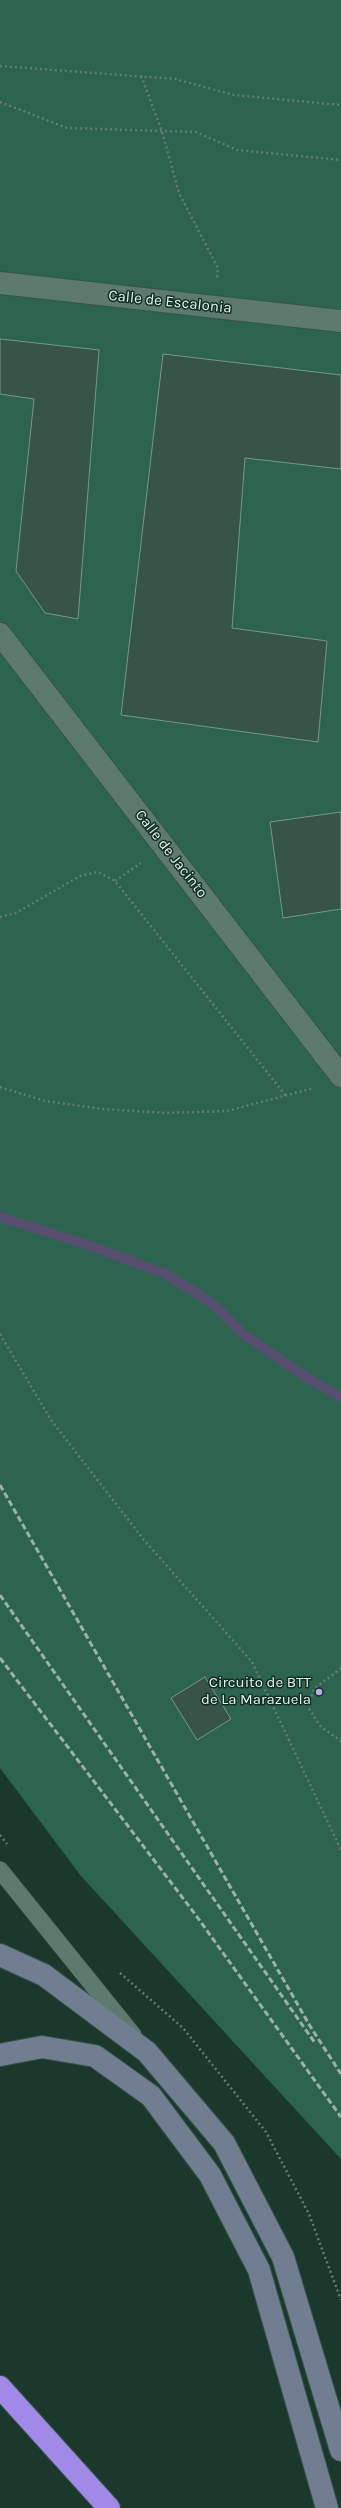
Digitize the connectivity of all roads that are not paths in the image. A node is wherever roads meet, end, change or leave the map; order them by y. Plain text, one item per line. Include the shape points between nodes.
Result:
1 (0, 283) edge
2 (341, 321) edge
3 (0, 634) edge
4 (341, 1076) edge
5 (0, 1870) edge
6 (0, 1956) edge
7 (147, 2052) junction
8 (0, 2055) edge
9 (0, 2387) edge
10 (341, 2450) edge
11 (109, 2508) edge
12 (327, 2508) edge

1 - 2 street, Calle de Escalonia
3 - 4 street, Calle de Jacinto
5 - 7 lane via 17,1895
6 - 7 street via 44,1975
7 - 10 street via 224,2143 283,2257
8 - 12 street via 42,2047 95,2056 151,2096 210,2175 260,2270
9 - 11 highway

